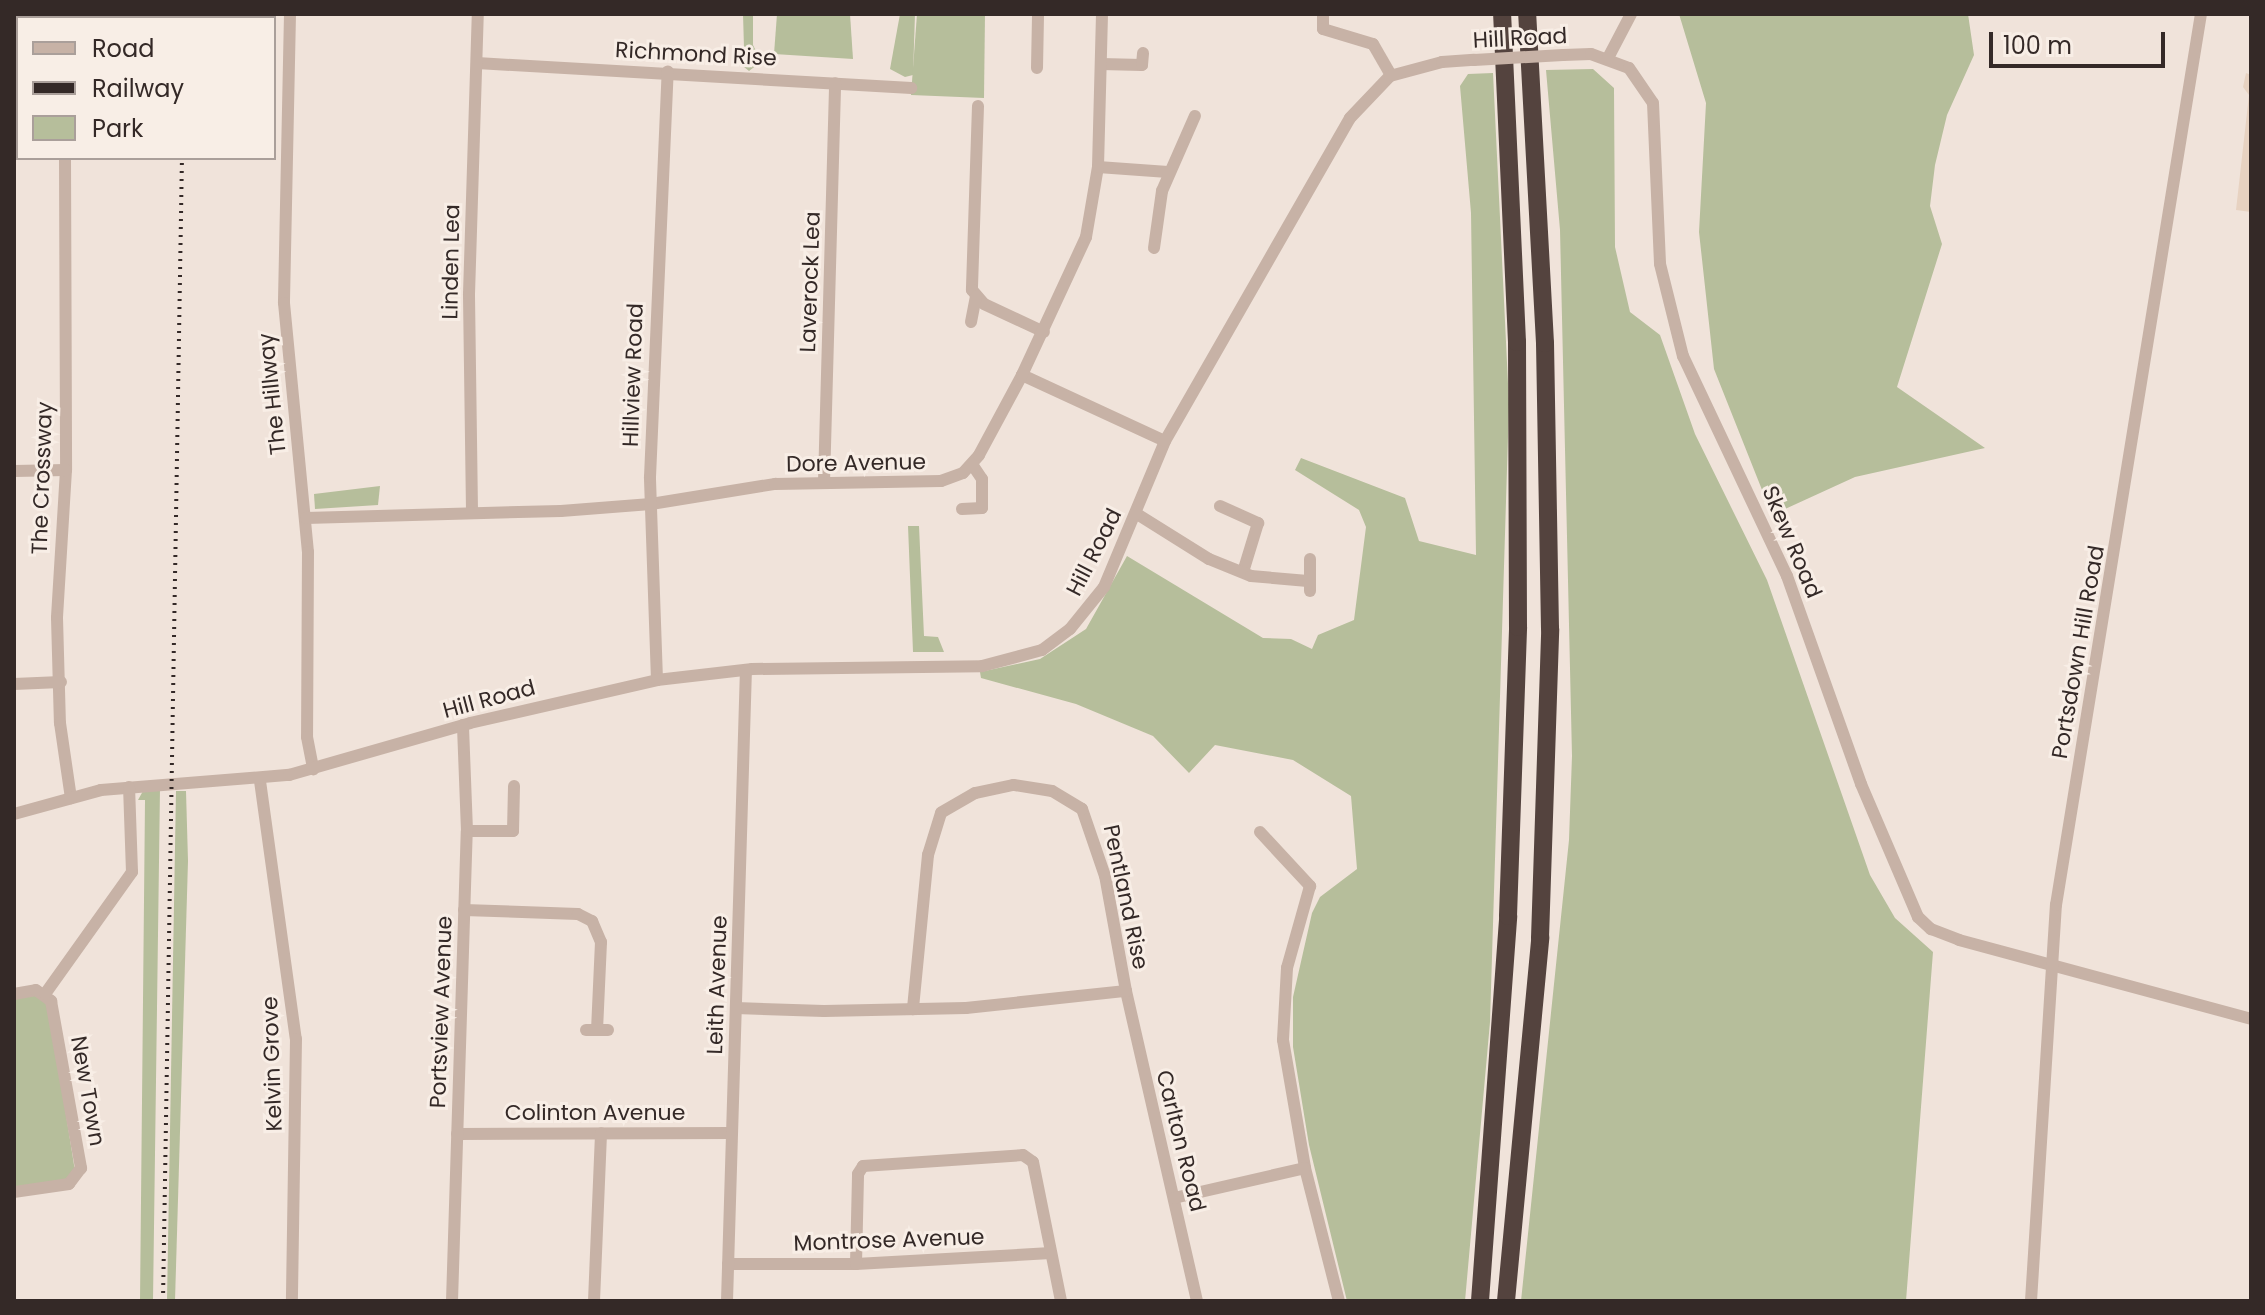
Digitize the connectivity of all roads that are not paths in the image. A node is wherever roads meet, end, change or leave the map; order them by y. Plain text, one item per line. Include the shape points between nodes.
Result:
1 (290, 14) edge
2 (478, 14) edge
3 (1038, 14) edge
4 (1102, 14) edge
5 (1323, 14) edge
6 (1502, 14) edge
7 (1527, 14) edge
8 (1631, 14) edge
9 (2201, 14) edge
10 (1038, 36) junction
11 (1053, 36) dead end
12 (1143, 53) dead end
13 (1608, 58) junction
14 (477, 63) junction
15 (1101, 64) junction
16 (1037, 68) dead end
17 (668, 71) junction
18 (1391, 75) junction
19 (835, 83) junction
20 (911, 88) dead end
21 (978, 106) dead end
22 (1195, 116) dead end
23 (65, 160) edge
24 (1098, 167) junction
25 (1168, 172) junction
26 (1154, 248) dead end
27 (976, 296) junction
28 (971, 322) dead end
29 (1044, 332) junction
30 (1022, 375) junction
31 (1165, 441) junction
32 (972, 464) junction
33 (66, 470) junction
34 (14, 471) edge
35 (824, 482) junction
36 (651, 504) junction
37 (1220, 506) dead end
38 (962, 509) dead end
39 (472, 511) junction
40 (1137, 514) junction
41 (306, 518) junction
42 (1310, 559) dead end
43 (1243, 572) junction
44 (746, 670) junction
45 (657, 680) junction
46 (61, 682) junction
47 (14, 684) edge
48 (463, 725) junction
49 (313, 769) junction
50 (260, 781) junction
51 (514, 786) dead end
52 (129, 787) junction
53 (71, 798) junction
54 (14, 814) edge
55 (467, 831) junction
56 (1260, 832) dead end
57 (464, 910) junction
58 (2051, 963) junction
59 (1126, 991) junction
60 (14, 994) edge
61 (45, 994) junction
62 (736, 1008) junction
63 (913, 1009) junction
64 (2251, 1019) edge
65 (597, 1030) dead end
66 (601, 1133) junction
67 (732, 1133) junction
68 (457, 1134) junction
69 (1305, 1168) junction
70 (14, 1192) edge
71 (1174, 1198) junction
72 (1051, 1253) junction
73 (728, 1264) junction
74 (856, 1264) junction
75 (292, 1301) edge
76 (452, 1301) edge
77 (594, 1301) edge
78 (727, 1301) edge
79 (1061, 1301) edge
80 (1197, 1301) edge
81 (1339, 1301) edge
82 (1480, 1301) edge
83 (1506, 1301) edge
84 (2031, 1301) edge

1 - 41 street, The Hillway via 284,303
2 - 14 street, Linden Lea
3 - 10 street
4 - 15 street
5 - 18 street via 1323,29 1373,44
6 - 82 highway via 1517,342 1518,627 1508,916
7 - 83 highway via 1545,343 1550,629 1540,938
8 - 13 street
9 - 58 street, Portsdown Hill Road via 2056,905
10 - 11 street
10 - 16 street
12 - 15 street via 1142,65
13 - 18 street, Hill Road, bridge via 1563,55 1442,62
13 - 58 street, Skew Road via 1629,68 1653,103 1658,127 1655,225 1667,303 1683,356 1787,576 1903,887 1931,929
14 - 17 street, Richmond Rise
14 - 39 street, Linden Lea via 469,294
15 - 24 street
17 - 19 street, Richmond Rise
17 - 36 street, Hillview Road
18 - 31 street, Hill Road via 1365,99 1336,140
19 - 20 street, Richmond Rise
19 - 35 street, Laverock Lea
21 - 27 street via 972,281
22 - 25 street via 1185,148
23 - 33 street, The Crossway
24 - 25 street
24 - 29 street via 1086,237
25 - 26 street
27 - 28 street
27 - 29 street via 996,312
29 - 30 street
30 - 31 street
30 - 32 street
31 - 40 street, Hill Road
32 - 35 street, Dore Avenue via 941,481
32 - 38 street via 982,479 982,508
33 - 34 street
33 - 46 street, The Crossway via 57,618
35 - 36 street, Dore Avenue via 711,491
36 - 39 street, Dore Avenue
36 - 45 street, Hillview Road
37 - 43 street via 1258,523
39 - 41 street, Dore Avenue
40 - 43 street via 1209,559
40 - 44 street, Hill Road via 1091,606 1061,637 1027,656 959,667
41 - 49 street, The Hillway via 307,737
42 - 43 street via 1309,586
44 - 45 street, Hill Road
44 - 62 street, Leith Avenue
45 - 48 street, Hill Road
46 - 47 street
46 - 53 street, The Crossway via 61,745
48 - 49 street, Hill Road
48 - 55 street, Portsview Avenue
49 - 50 street, Hill Road
50 - 52 street, Hill Road
50 - 75 street, Kelvin Grove via 296,1039
51 - 55 street via 513,831
52 - 53 street, Hill Road
52 - 61 street via 132,872
53 - 54 street, Hill Road
55 - 57 street, Portsview Avenue
56 - 69 street via 1310,886 1293,941 1283,1015
57 - 65 street via 578,914 592,921 601,942
57 - 68 street, Portsview Avenue
58 - 64 street, Skew Road
58 - 84 street, Portsdown Hill Road
59 - 63 street, Pentland Rise
59 - 63 street, Pentland Rise via 1090,820 1052,791 1013,785 956,800 941,813 932,834
59 - 71 street, Carlton Road
60 - 61 street
61 - 70 street, New Town via 51,1001 81,1168 69,1184
62 - 63 street, Pentland Rise
62 - 67 street, Leith Avenue
66 - 67 street, Colinton Avenue
66 - 68 street, Colinton Avenue
66 - 77 street
67 - 73 street, Leith Avenue
68 - 76 street, Portsview Avenue
69 - 71 street
69 - 81 street
71 - 80 street, Carlton Road
72 - 74 street, Montrose Avenue
72 - 74 street via 1028,1157 873,1161 858,1174
72 - 79 street
73 - 74 street, Montrose Avenue
73 - 78 street, Leith Avenue

